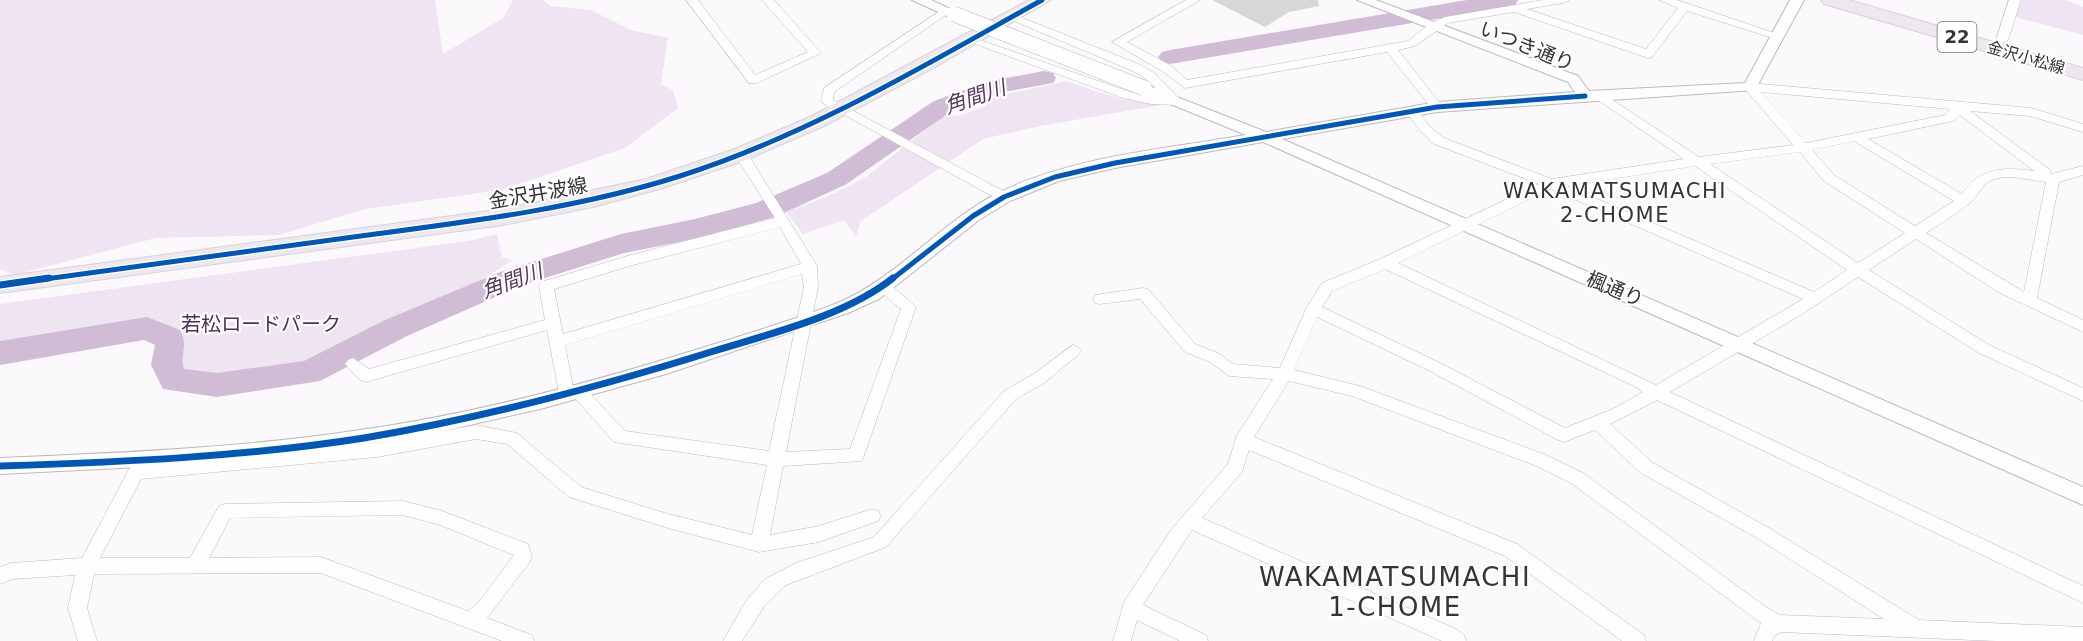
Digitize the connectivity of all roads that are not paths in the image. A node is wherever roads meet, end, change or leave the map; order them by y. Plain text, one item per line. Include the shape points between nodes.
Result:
1 (692, 0) edge
2 (768, 0) edge
3 (919, 0) edge
4 (1042, 0) edge
5 (1194, 0) edge
6 (1364, 0) edge
7 (1563, 0) edge
8 (1665, 0) edge
9 (1797, 0) edge
10 (1830, 0) edge
11 (1855, 0) edge
12 (2015, 0) edge
13 (1685, 6) junction
14 (1515, 9) junction
15 (950, 12) junction
16 (1013, 17) junction
17 (1425, 23) junction
18 (1777, 36) junction
19 (970, 40) junction
20 (2002, 40) junction
21 (1390, 48) junction
22 (2083, 64) edge
23 (2083, 74) edge
24 (1750, 87) junction
25 (1592, 95) junction
26 (1176, 101) junction
27 (1437, 107) junction
28 (1960, 107) junction
29 (838, 109) junction
30 (1412, 111) junction
31 (2083, 129) edge
32 (1262, 136) junction
33 (1858, 138) junction
34 (1802, 148) junction
35 (741, 154) junction
36 (1699, 160) junction
37 (2083, 170) edge
38 (2053, 178) junction
39 (1551, 184) junction
40 (1004, 197) junction
41 (1964, 201) junction
42 (777, 212) junction
43 (1463, 225) junction
44 (1912, 233) junction
45 (1385, 263) junction
46 (810, 266) junction
47 (1859, 271) junction
48 (0, 285) edge
49 (884, 286) junction
50 (1815, 298) junction
51 (1100, 299) dead end
52 (2029, 302) junction
53 (1313, 309) junction
54 (804, 321) junction
55 (553, 323) junction
56 (2083, 327) edge
57 (556, 342) junction
58 (1739, 343) junction
59 (1073, 351) dead end
60 (353, 364) dead end
61 (1285, 374) junction
62 (572, 392) junction
63 (1654, 392) junction
64 (2083, 395) edge
65 (1597, 422) junction
66 (1243, 440) junction
67 (776, 459) junction
68 (0, 466) edge
69 (140, 466) junction
70 (2083, 496) edge
71 (872, 516) dead end
72 (1191, 521) junction
73 (759, 544) junction
74 (88, 566) junction
75 (195, 566) junction
76 (0, 576) edge
77 (2083, 595) edge
78 (1131, 608) junction
79 (470, 621) junction
80 (1778, 623) junction
81 (1916, 629) junction
82 (2080, 638) edge
83 (88, 641) edge
84 (525, 641) edge
85 (732, 641) edge
86 (1122, 641) edge
87 (1199, 641) edge
88 (1457, 641) edge
89 (1636, 641) edge
90 (1763, 641) edge

1 - 2 street via 753,80 815,52
3 - 15 street, 楓通り
4 - 16 main road, 金沢井波線
5 - 21 street via 1118,42 1166,68 1185,84
6 - 17 street, いつき通り
7 - 14 street
8 - 13 street
9 - 18 street
10 - 23 main road, 金沢小松線 / 22
11 - 20 main road, 金沢小松線 / 22
12 - 20 street
13 - 14 street via 1648,54
13 - 18 street
14 - 17 street
15 - 26 street, 楓通り, bridge
15 - 29 street via 828,91 827,102
16 - 19 main road, 金沢井波線
16 - 26 street via 1137,68
17 - 21 street via 1419,40
17 - 25 street, いつき通り via 1573,80
18 - 24 street
19 - 26 street via 1127,95
19 - 29 main road, 金沢井波線
20 - 22 main road, 金沢小松線 / 22
21 - 27 street
24 - 25 street
24 - 28 street
24 - 34 street
25 - 27 street
25 - 36 street
26 - 32 street, 楓通り
27 - 30 street
28 - 31 street via 2031,112
28 - 33 street via 1949,118
28 - 38 street via 1969,118
29 - 35 main road, 金沢井波線
29 - 40 street
30 - 32 street
30 - 39 street via 1439,141
32 - 40 street via 1055,177
32 - 43 street, 楓通り
33 - 34 street
33 - 41 street
34 - 36 street
34 - 44 street via 1829,178
35 - 42 street
35 - 48 main road, 金沢井波線 via 658,183 539,211
36 - 39 street
36 - 47 street
37 - 38 street
38 - 41 street via 2029,173 1989,174 1972,185
38 - 52 street
39 - 43 street
39 - 50 street
40 - 49 street via 973,216
41 - 44 street
42 - 46 street
42 - 55 street via 546,285
43 - 45 street
43 - 58 street, 楓通り
44 - 47 street
44 - 52 street
45 - 53 street via 1327,287
45 - 63 street
46 - 54 street via 811,287
46 - 57 street
47 - 50 street
47 - 64 street via 1984,349
49 - 54 street via 843,308
49 - 67 street via 909,307 856,456
50 - 58 street
51 - 61 street via 1143,293 1190,348 1215,358 1229,370
52 - 56 street
53 - 61 street
53 - 65 street via 1564,435
54 - 62 street
54 - 67 street
55 - 57 street
55 - 60 street via 366,376
57 - 62 street
58 - 63 street
58 - 70 street, 楓通り
59 - 85 street via 1010,395 880,542 780,579 760,596
61 - 66 street
61 - 80 street via 1353,390 1540,460 1576,478 1756,611
62 - 67 street via 620,437
62 - 69 street via 364,437
63 - 65 street via 1619,414
63 - 77 street
65 - 81 street via 1647,468 1754,528
66 - 72 street via 1236,467
66 - 89 street via 1511,550
67 - 73 street
68 - 69 street
69 - 73 street via 377,450 476,432 511,438 575,492
69 - 74 street
71 - 73 street via 819,534
72 - 78 street via 1177,535
72 - 88 street
74 - 75 street
74 - 76 street via 11,571
74 - 83 street via 77,598 82,630
75 - 79 street via 321,565
75 - 79 street via 225,511 403,508 442,518 522,549 523,557 486,608
78 - 86 street
78 - 87 street
79 - 84 street
80 - 81 street
80 - 90 street via 1767,630
81 - 82 street

